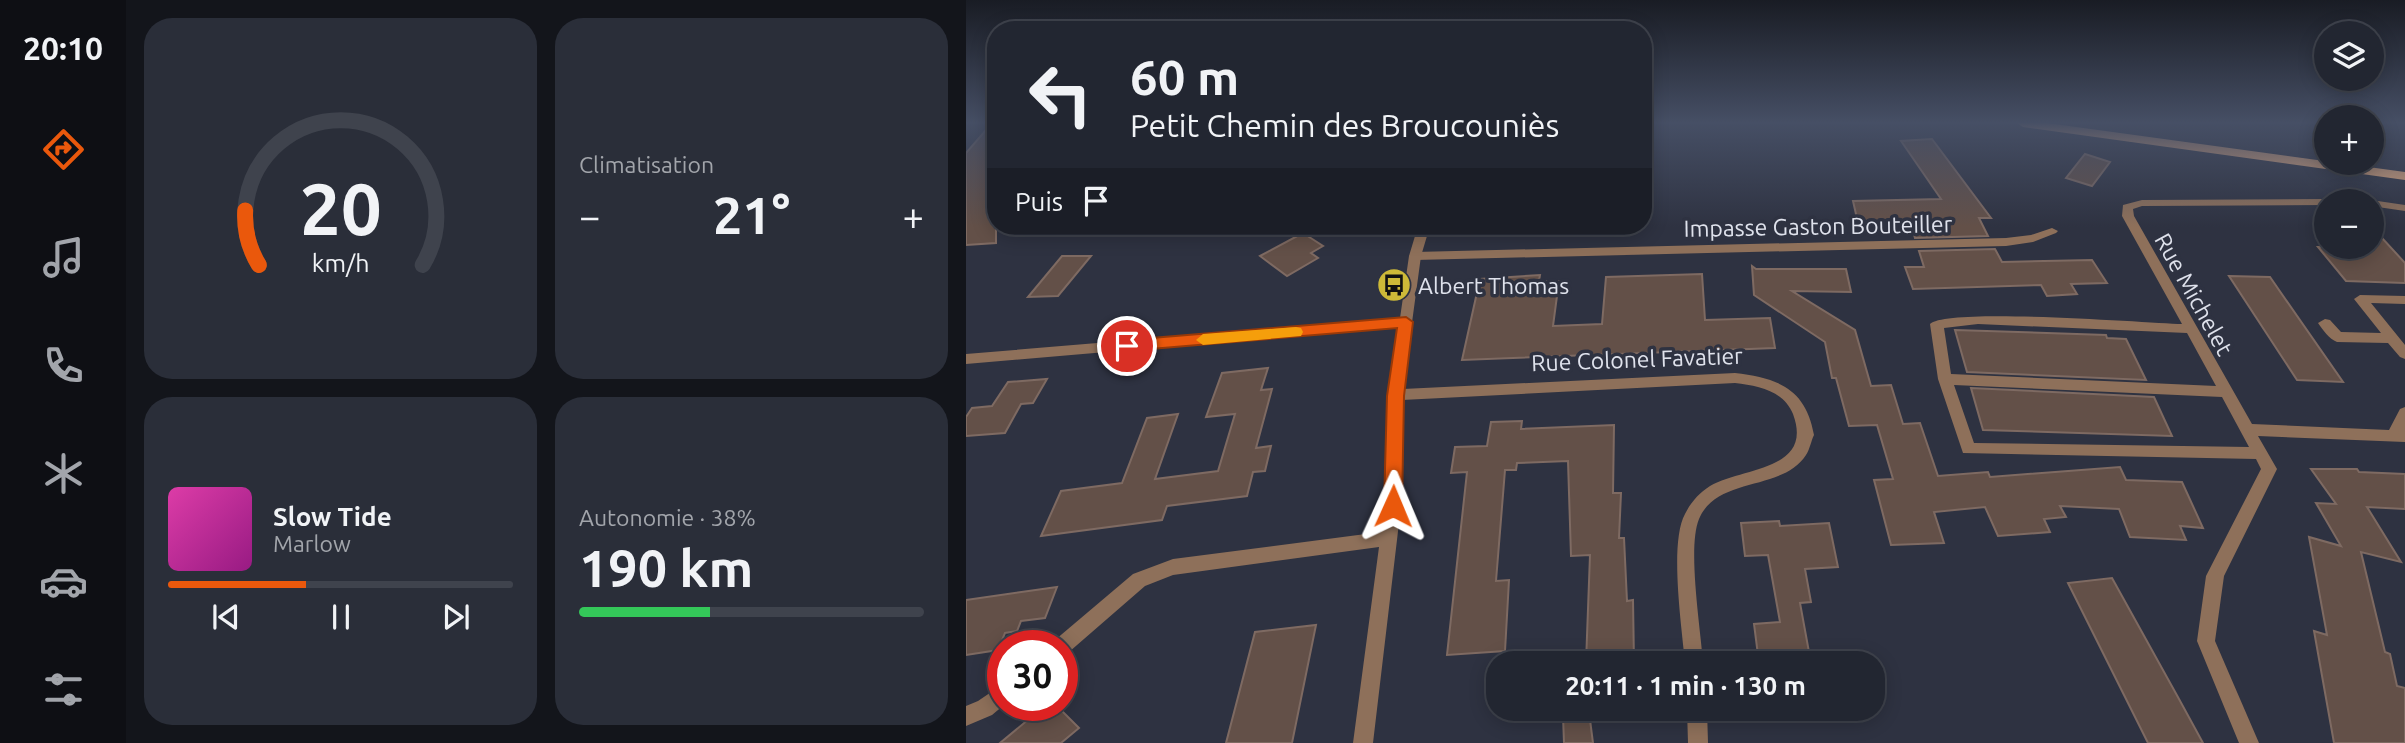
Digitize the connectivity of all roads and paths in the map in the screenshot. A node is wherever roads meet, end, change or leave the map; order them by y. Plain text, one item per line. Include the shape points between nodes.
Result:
1 (2273, 158) edge
2 (2405, 176) edge
3 (2314, 202) edge
4 (2384, 205) edge
5 (2405, 208) edge
6 (2052, 230) dead end
7 (1421, 235) edge
8 (1415, 256) junction
9 (2405, 300) edge
10 (1406, 322) junction
11 (2325, 323) dead end
12 (2189, 329) junction
13 (2392, 338) junction
14 (2405, 354) edge
15 (966, 359) edge
16 (1945, 379) junction
17 (2224, 393) junction
18 (1395, 396) junction
19 (2405, 413) edge
20 (2246, 430) junction
21 (2399, 436) edge
22 (2259, 453) junction
23 (1389, 538) junction
24 (1078, 632) edge
25 (1693, 651) edge
26 (987, 706) edge
27 (966, 716) edge
28 (1697, 721) edge
29 (1363, 743) edge
30 (1698, 743) edge
31 (2249, 743) edge

1 - 2 main road
3 - 12 street, Rue Michelet via 2142,203 2127,207 2127,216
4 - 5 street
6 - 8 street, Impasse Gaston Bouteiller via 2006,243
7 - 8 street
8 - 10 street
9 - 13 street via 2360,299
10 - 15 street
10 - 18 street
11 - 13 street via 2337,337
12 - 16 street via 1978,320 1937,324
12 - 17 street, Rue Michelet
13 - 14 street
16 - 17 street
16 - 22 street via 1968,449
17 - 20 street, Rue Michelet
18 - 23 street
18 - 25 street, Rue Colonel Favatier via 1735,378 1786,391 1798,407 1806,435 1796,457 1772,473 1727,484 1704,497 1690,519
19 - 21 street
20 - 21 street
20 - 22 street, Rue Michelet
22 - 31 street, Rue Michelet via 2269,469 2215,576 2206,641
23 - 24 street via 1173,567 1139,580
23 - 29 street
26 - 27 street
28 - 30 street

